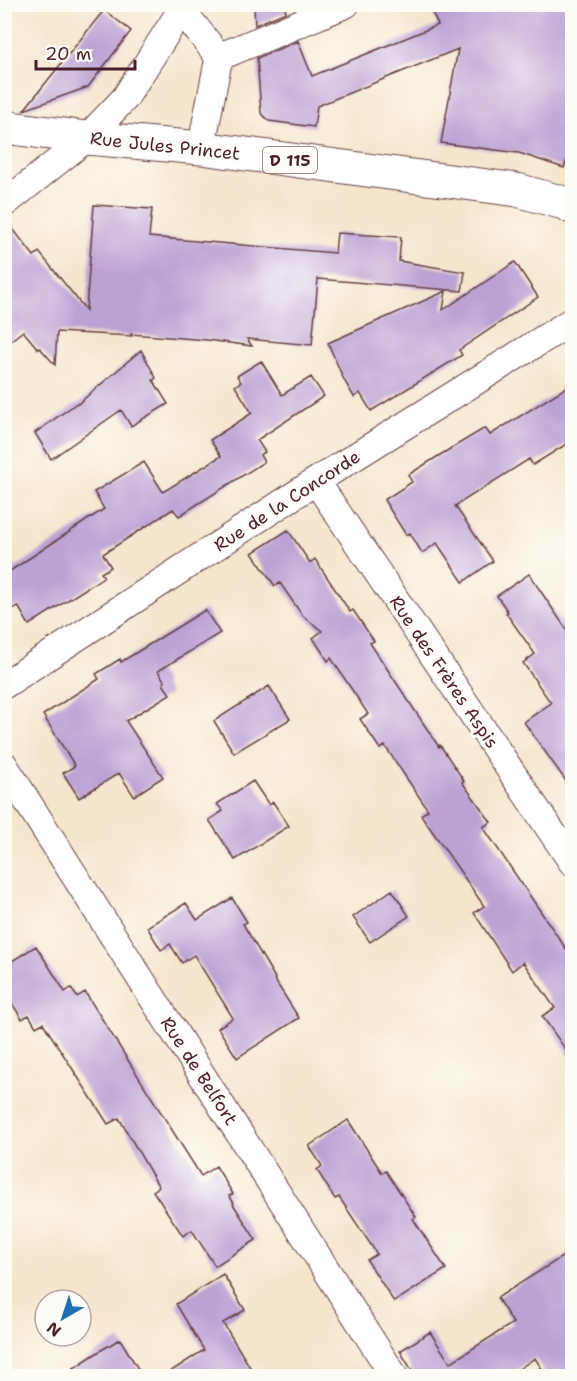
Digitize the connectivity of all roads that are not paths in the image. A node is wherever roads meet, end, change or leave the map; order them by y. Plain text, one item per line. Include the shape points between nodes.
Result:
1 (345, 4) edge
2 (183, 7) edge
3 (219, 57) junction
4 (4, 127) edge
5 (87, 138) junction
6 (201, 148) junction
7 (4, 204) edge
8 (573, 207) edge
9 (573, 321) edge
10 (316, 481) junction
11 (4, 686) edge
12 (4, 765) edge
13 (573, 862) edge
14 (394, 1377) edge

1 - 3 street
2 - 3 street
2 - 5 street via 125,98
3 - 6 street
4 - 5 main road, Rue Jules Princet / D 115
5 - 6 main road, Rue Jules Princet / D 115
5 - 7 street
6 - 8 main road, Rue Jules Princet / D 115 via 517,190
9 - 10 street, Rue de la Concorde
10 - 11 street, Rue de la Concorde
10 - 13 street, Rue des Frères Aspis
12 - 14 street, Rue de Belfort

